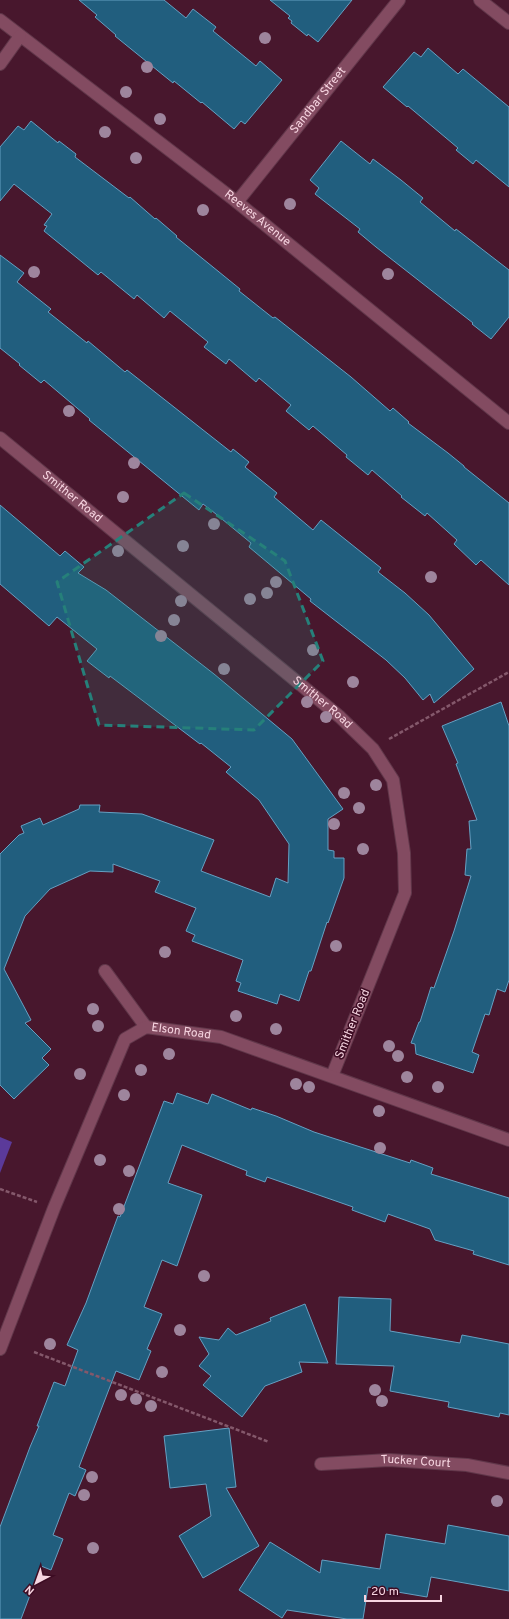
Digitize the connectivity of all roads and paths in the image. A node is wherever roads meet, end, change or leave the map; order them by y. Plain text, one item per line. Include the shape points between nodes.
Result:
1 (399, 0) edge
2 (480, 0) edge
3 (0, 20) edge
4 (509, 23) edge
5 (20, 36) junction
6 (0, 64) edge
7 (237, 202) junction
8 (509, 422) edge
9 (0, 438) edge
10 (509, 672) edge
11 (373, 748) junction
12 (105, 971) dead end
13 (146, 1027) junction
14 (332, 1076) junction
15 (509, 1140) edge
16 (0, 1189) edge
17 (54, 1208) junction
18 (0, 1349) edge
19 (34, 1352) dead end
20 (269, 1442) dead end
21 (321, 1464) dead end
22 (509, 1473) edge

1 - 7 street, Sandbar Street
2 - 4 street
3 - 5 street, Reeves Avenue
5 - 6 street
5 - 7 street, Reeves Avenue
7 - 8 street, Reeves Avenue
9 - 11 street, Smither Road via 340,717
10 - 11 path
11 - 14 street, Smither Road via 393,780 404,853 404,893
12 - 13 street
13 - 14 street, Elson Road via 221,1036
13 - 17 street, Elson Road via 125,1039
14 - 15 street, Elson Road
16 - 17 path
17 - 18 street, Elson Road
19 - 20 path
21 - 22 street, Tucker Court via 389,1460 467,1465

